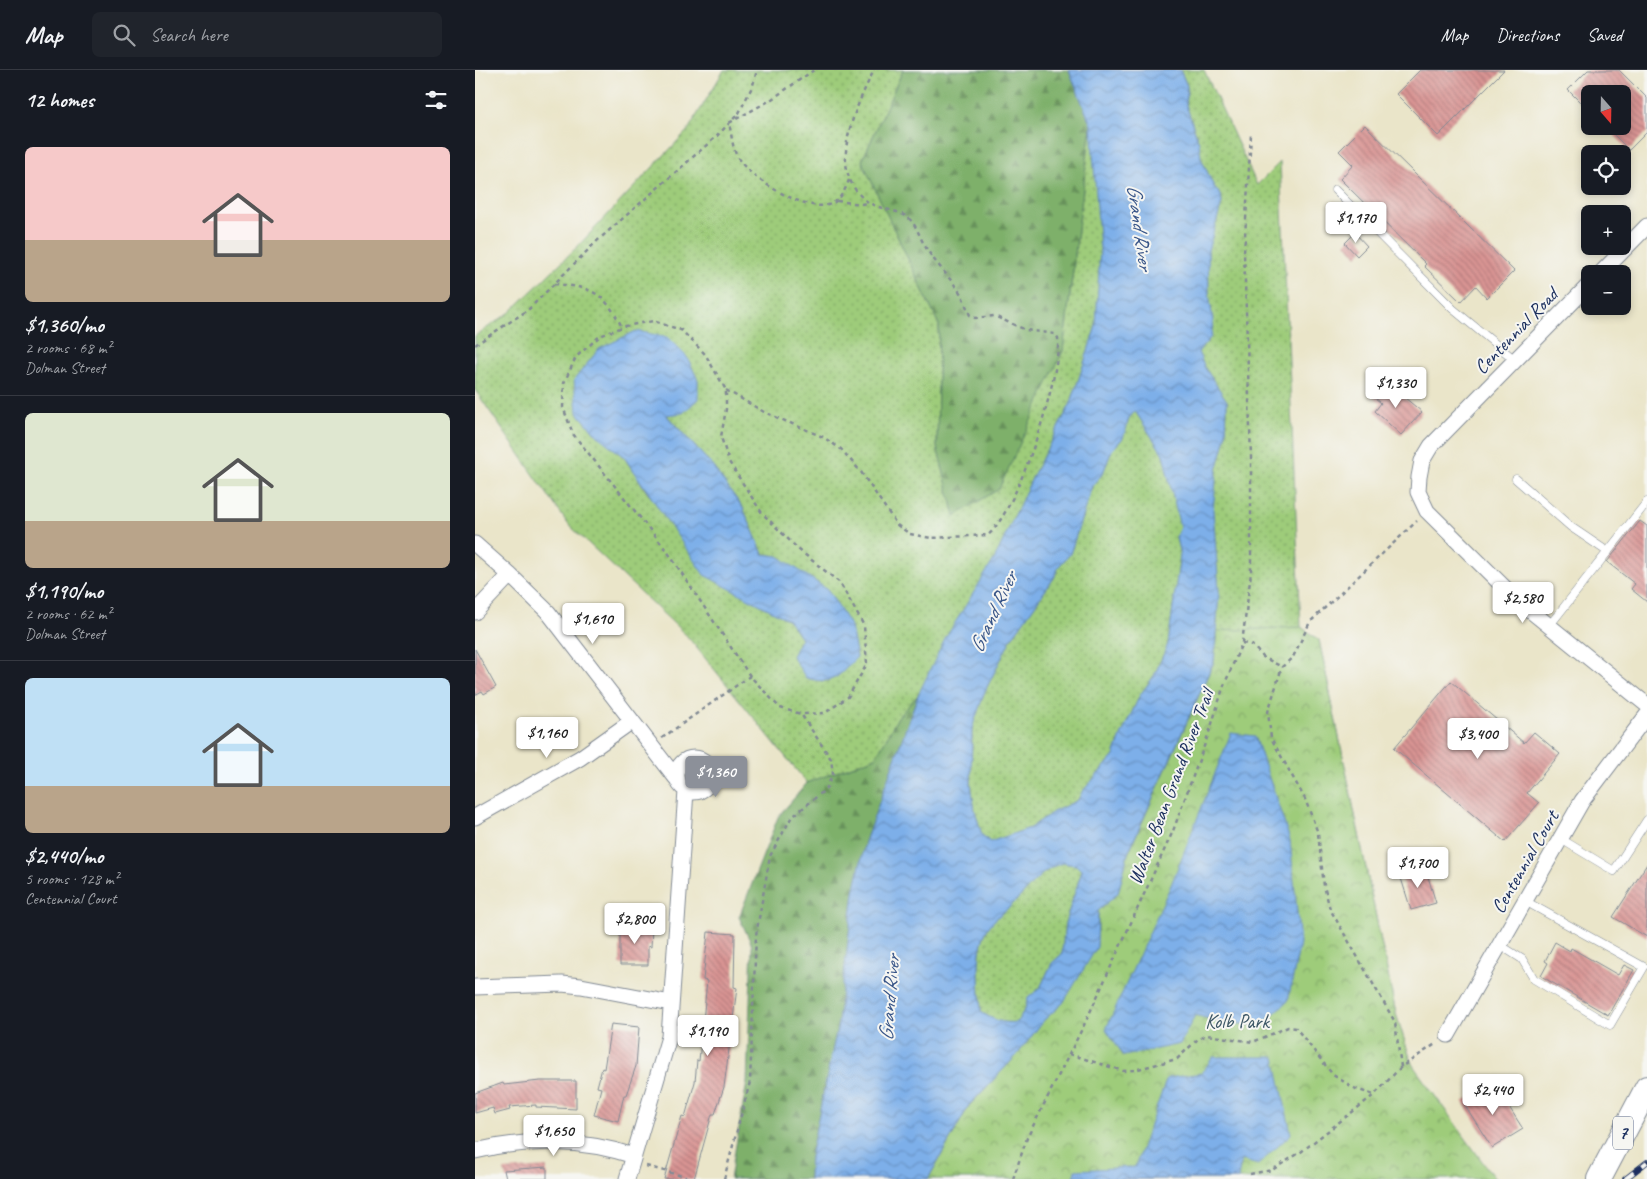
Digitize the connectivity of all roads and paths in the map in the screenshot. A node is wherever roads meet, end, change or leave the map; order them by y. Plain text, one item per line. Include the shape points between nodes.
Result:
1 (757, 70) edge
2 (814, 70) edge
3 (874, 70) edge
4 (729, 123) junction
5 (1251, 134) dead end
6 (850, 179) junction
7 (1335, 190) dead end
8 (837, 201) junction
9 (869, 202) junction
10 (1647, 226) edge
11 (1609, 265) edge
12 (554, 284) junction
13 (1581, 293) edge
14 (621, 327) junction
15 (475, 345) edge
16 (1515, 360) junction
17 (726, 390) junction
18 (1515, 479) dead end
19 (1647, 502) edge
20 (1427, 511) junction
21 (475, 544) edge
22 (1608, 552) junction
23 (510, 575) junction
24 (475, 612) edge
25 (1549, 626) junction
26 (1242, 643) junction
27 (1282, 667) junction
28 (750, 676) junction
29 (1647, 705) edge
30 (801, 714) junction
31 (1647, 715) edge
32 (632, 721) junction
33 (661, 738) dead end
34 (676, 778) junction
35 (687, 791) junction
36 (475, 818) edge
37 (1647, 820) edge
38 (1561, 839) junction
39 (1525, 901) junction
40 (1500, 944) junction
41 (475, 987) edge
42 (671, 1003) junction
43 (1448, 1035) joint
44 (1069, 1054) junction
45 (1401, 1067) junction
46 (1647, 1088) edge
47 (1374, 1095) junction
48 (475, 1150) edge
49 (634, 1156) junction
50 (646, 1166) dead end
51 (1249, 1174) dead end
52 (627, 1179) edge
53 (693, 1179) edge
54 (724, 1179) edge
55 (1013, 1179) edge
56 (1599, 1179) edge

1 - 4 path via 747,98
2 - 4 path
3 - 6 path via 852,122 847,144
4 - 8 path via 740,160 756,176 794,200 827,206
4 - 12 path via 597,241
5 - 26 path, Walter Bean Grand River Trail via 1244,253 1251,457 1251,573
6 - 8 path
6 - 9 path
7 - 16 lane via 1453,309
8 - 9 path
9 - 17 path via 911,220 925,246 960,292 970,315 975,318 993,316 1027,330 1055,334 1058,338 1053,389 1041,429 993,531 980,536 931,538 910,534 897,525 841,449
10 - 11 street
12 - 14 path via 594,291 607,301
12 - 15 path via 513,322
13 - 16 street, Centennial Road
14 - 17 path via 653,321 681,330 705,354
14 - 28 path via 600,336 576,357 564,383 563,407 573,434 667,551
16 - 20 street, Centennial Road via 1431,446 1422,461 1418,492
17 - 30 path via 721,437 729,462 762,513 798,549 840,583 864,626 867,664 849,698 825,713
18 - 22 lane via 1571,527
19 - 22 lane
20 - 25 street, Centennial Road via 1516,599
20 - 27 path via 1310,622 1293,657
21 - 23 street
22 - 25 lane
23 - 24 street
23 - 32 street via 548,612
25 - 29 street, Centennial Road
26 - 27 path via 1252,645 1263,657
26 - 44 path, Walter Bean Grand River Trail via 1173,831
27 - 45 path via 1267,712 1271,738 1305,799 1318,833 1323,886 1330,909 1395,1022
28 - 30 path via 781,708
28 - 33 path
30 - 54 path via 831,759 833,774 826,788 791,818 770,856 756,936 750,1082
31 - 38 street, Centennial Court via 1582,802
32 - 34 street
32 - 36 street via 580,758
34 - 35 street
34 - 35 street via 678,766 686,758 698,757 707,764 711,774 708,785 698,792
35 - 42 street
37 - 38 lane via 1614,871
38 - 39 street, Centennial Court
39 - 40 street, Centennial Court
39 - 40 lane via 1644,967 1610,1025 1534,978 1522,960
40 - 43 street, Centennial Court
41 - 42 street via 562,984
42 - 49 street via 669,1037
43 - 45 path
44 - 47 path via 1123,1071 1134,1070 1177,1059 1207,1035 1253,1042 1288,1027 1296,1028 1333,1075
44 - 55 path, Walter Bean Grand River Trail via 1027,1138
45 - 47 path
46 - 56 main road, 7
47 - 51 path via 1301,1152 1272,1170
48 - 49 street via 560,1142 590,1145
49 - 52 street
50 - 53 path

